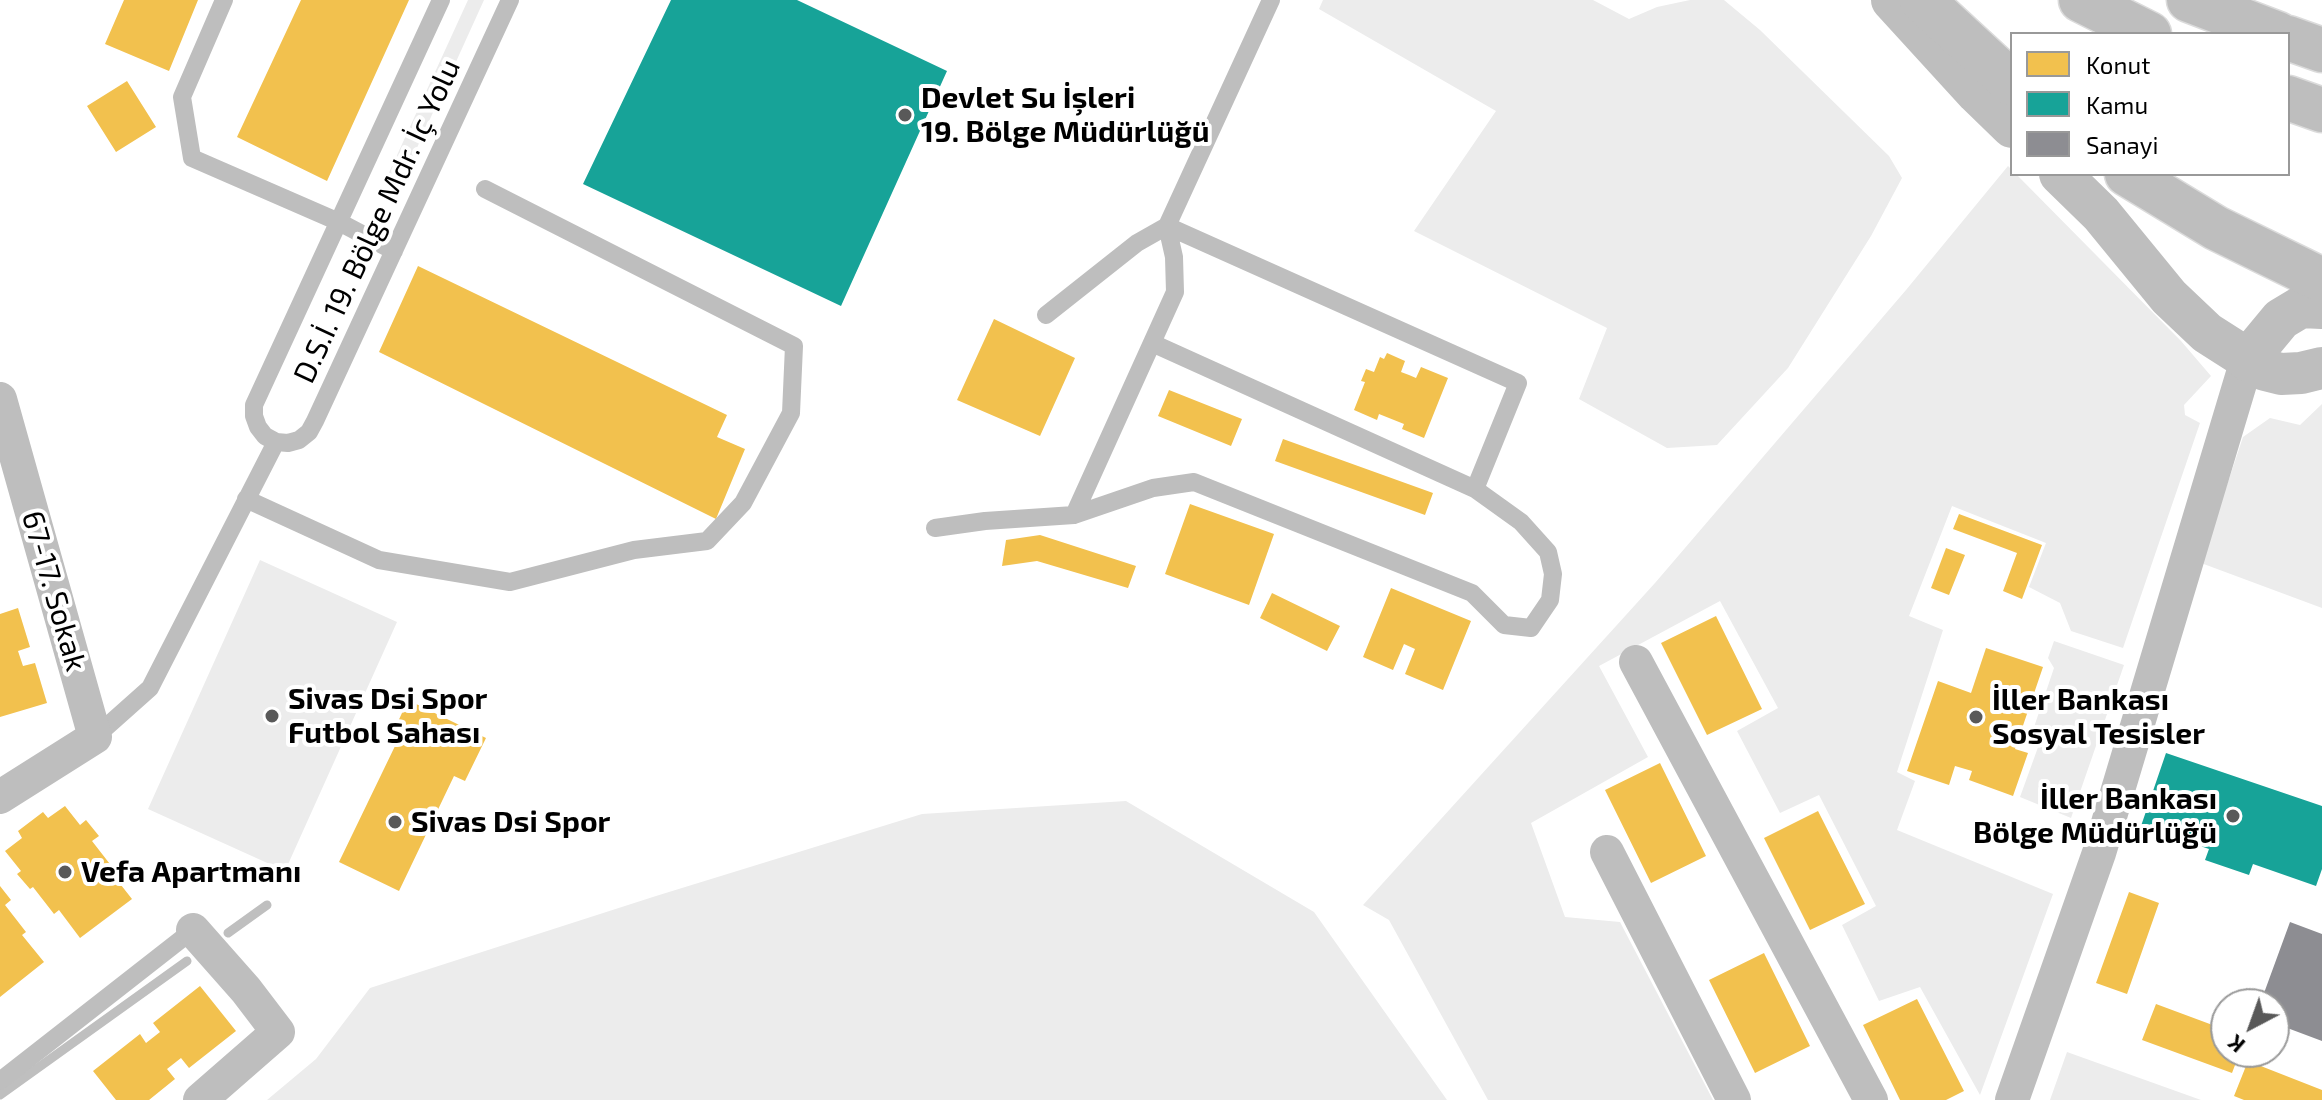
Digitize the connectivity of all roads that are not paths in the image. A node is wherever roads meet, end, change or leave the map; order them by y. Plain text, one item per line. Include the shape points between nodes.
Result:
1 (224, 0) edge
2 (441, 0) edge
3 (510, 0) edge
4 (1271, 0) edge
5 (1892, 0) edge
6 (1922, 0) edge
7 (2081, 0) edge
8 (2189, 0) edge
9 (2145, 32) edge
10 (2273, 32) edge
11 (2290, 39) edge
12 (2322, 50) edge
13 (2010, 81) edge
14 (2290, 99) edge
15 (2322, 110) edge
16 (2010, 125) edge
17 (2062, 176) edge
18 (2130, 176) edge
19 (485, 189) dead end
20 (339, 222) junction
21 (1167, 226) junction
22 (394, 251) junction
23 (2322, 280) edge
24 (2322, 308) edge
25 (1046, 315) dead end
26 (1152, 343) junction
27 (2247, 360) junction
28 (2322, 368) edge
29 (0, 399) edge
30 (276, 442) junction
31 (1475, 489) junction
32 (246, 499) junction
33 (1074, 515) junction
34 (935, 528) dead end
35 (1636, 662) dead end
36 (95, 737) junction
37 (0, 797) edge
38 (1607, 852) dead end
39 (193, 930) joint
40 (0, 1081) edge
41 (200, 1100) edge
42 (1734, 1100) edge
43 (1871, 1100) edge
44 (2012, 1100) edge

1 - 20 lane via 182,97 192,158
2 - 20 lane, D.S.İ. 19. Bölge Mdr. İç Yolu
3 - 22 lane, D.S.İ. 19. Bölge Mdr. İç Yolu
4 - 21 lane
5 - 16 street
6 - 13 highway
7 - 9 highway
8 - 10 highway
11 - 12 highway
14 - 15 highway
17 - 27 street via 2101,214 2169,297 2207,333
18 - 23 highway via 2216,228
19 - 32 lane via 794,346 791,413 743,503 707,541 634,550 510,582 379,560
20 - 22 lane
20 - 30 lane, D.S.İ. 19. Bölge Mdr. İç Yolu via 254,405 258,427
21 - 25 lane via 1137,243
21 - 26 lane via 1175,292
21 - 31 lane via 1518,383
22 - 30 lane, D.S.İ. 19. Bölge Mdr. İç Yolu via 309,432 299,440
24 - 27 street via 2301,307 2281,319
26 - 31 lane
26 - 33 lane
27 - 28 street via 2281,374
27 - 44 street via 2099,853
29 - 36 street, 67-17. Sokak
30 - 32 lane
31 - 33 lane via 1521,522 1548,552 1553,574 1550,600 1531,628 1504,625 1472,593 1194,482 1153,488
32 - 36 lane via 150,688
33 - 34 lane
35 - 43 street
36 - 37 street
38 - 42 street
39 - 40 lane
39 - 41 street via 278,1032

